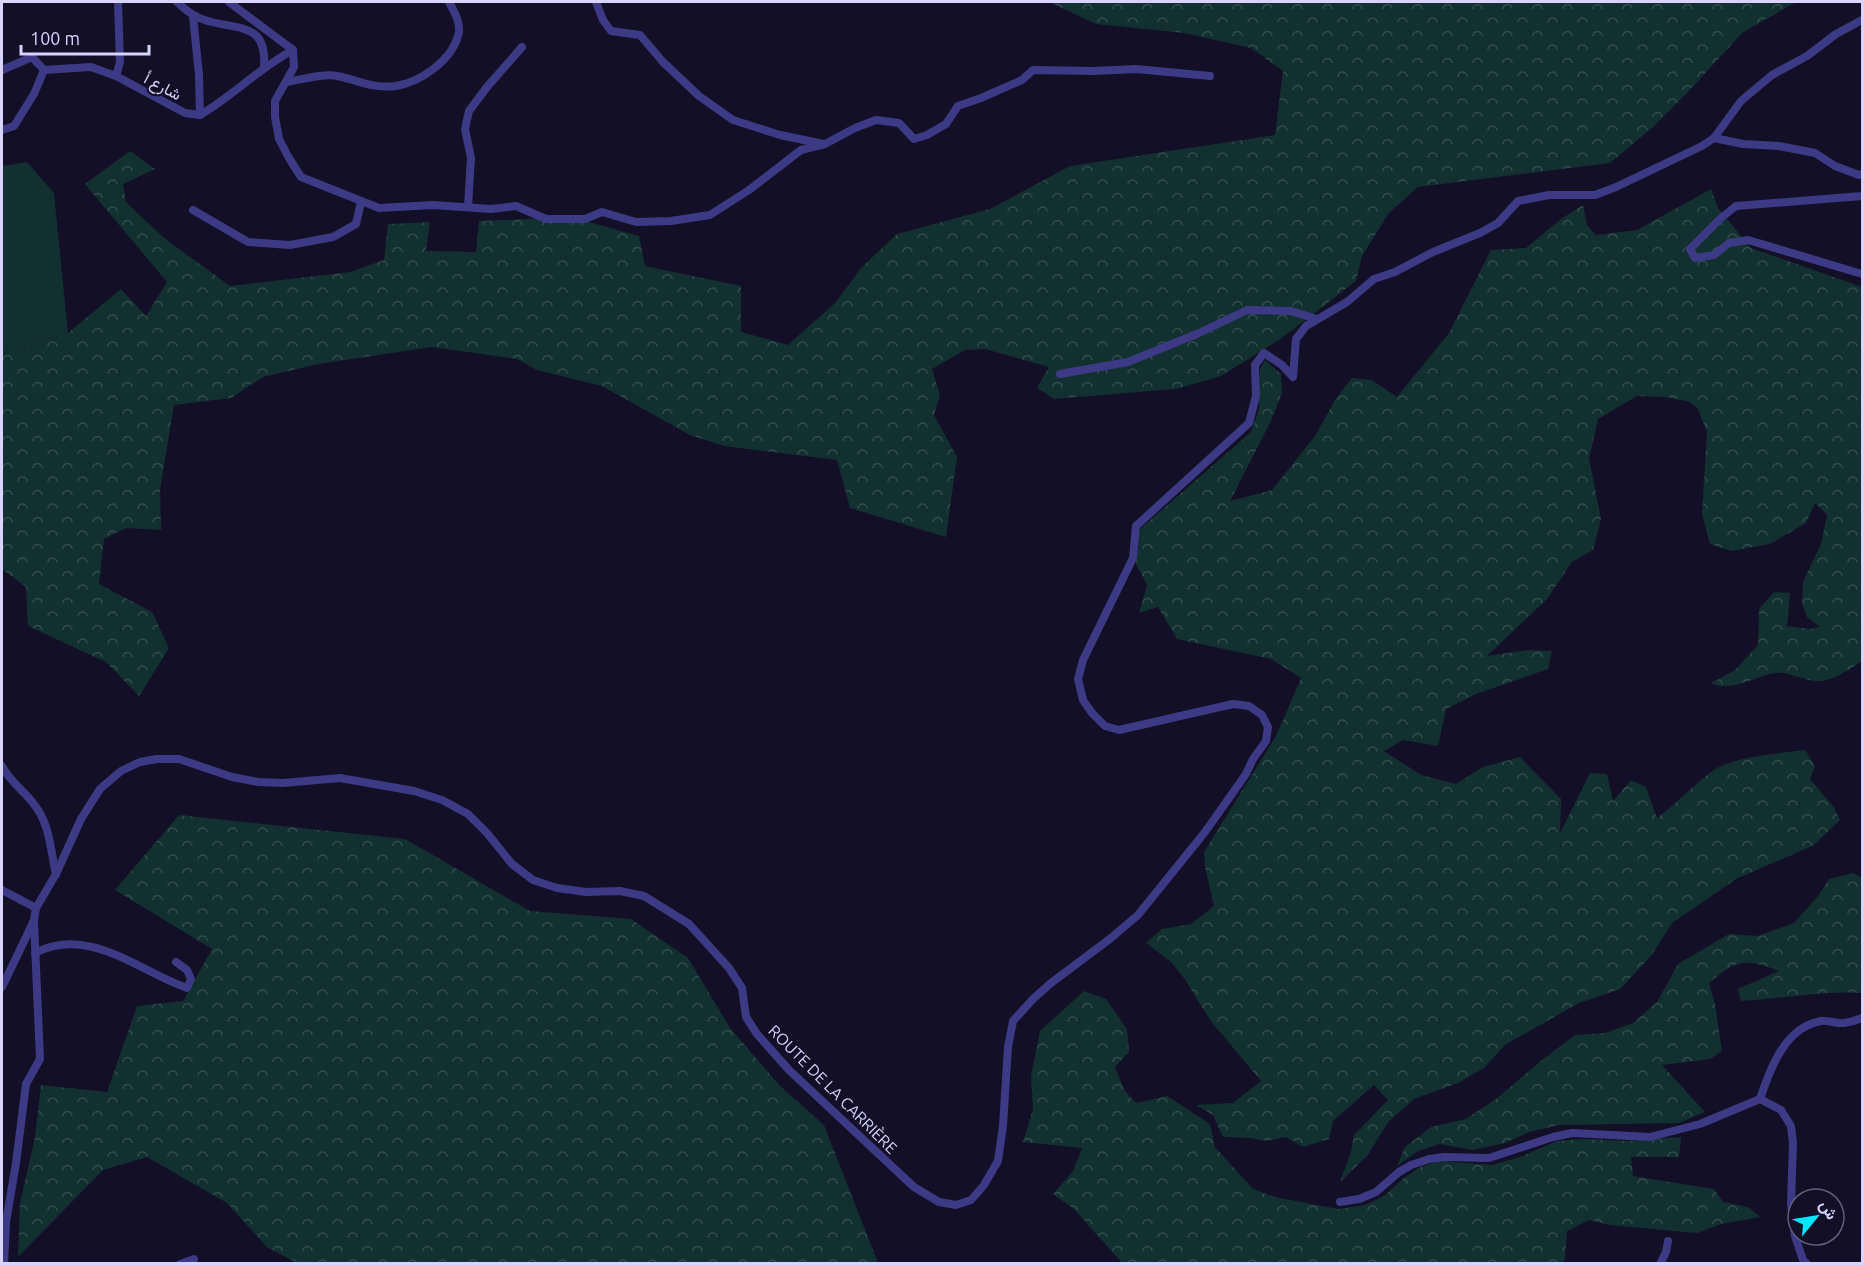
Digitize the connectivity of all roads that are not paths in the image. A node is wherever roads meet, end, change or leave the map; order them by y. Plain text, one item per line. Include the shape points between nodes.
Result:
1 (118, 2) edge
2 (177, 2) edge
3 (229, 2) edge
4 (449, 2) edge
5 (596, 2) edge
6 (193, 16) junction
7 (1863, 20) edge
8 (522, 47) dead end
9 (293, 50) junction
10 (264, 67) junction
11 (2, 70) edge
12 (44, 70) junction
13 (116, 76) junction
14 (1210, 76) dead end
15 (286, 82) junction
16 (200, 115) junction
17 (2, 130) edge
18 (1714, 138) junction
19 (825, 144) junction
20 (1863, 174) edge
21 (1863, 196) edge
22 (362, 202) junction
23 (468, 207) junction
24 (193, 210) dead end
25 (1863, 274) edge
26 (1317, 319) junction
27 (1060, 374) dead end
28 (2, 766) edge
29 (56, 874) junction
30 (2, 890) edge
31 (36, 908) junction
32 (34, 920) junction
33 (35, 953) junction
34 (176, 962) dead end
35 (9, 970) junction
36 (2, 979) edge
37 (2, 987) edge
38 (1863, 1018) edge
39 (1844, 1023) junction
40 (1863, 1024) edge
41 (1760, 1099) junction
42 (1340, 1202) dead end
43 (1668, 1241) dead end
44 (194, 1259) dead end
45 (4, 1263) edge
46 (180, 1263) edge
47 (1660, 1263) edge
48 (1807, 1263) edge

1 - 13 street via 120,62
2 - 6 street
3 - 9 street
4 - 15 street via 456,14 459,35 450,52 433,69 414,80 396,86 369,86 335,75
5 - 19 street via 611,31 640,35 699,96 733,120
6 - 10 street via 252,33 261,40
6 - 16 street
7 - 18 street via 1772,75 1741,101
8 - 23 street via 469,111 465,129 471,158
9 - 10 street
9 - 15 street via 294,67
10 - 16 street via 222,103
11 - 12 street via 32,57
12 - 13 street, شارع أ via 91,67
12 - 17 street via 14,126
13 - 16 street, شارع أ via 185,113
14 - 19 street via 1136,69 1033,70 1022,80 958,106 946,124 927,135 914,139 899,123 876,120
15 - 22 street via 275,101 275,117 279,139 301,177
18 - 20 street via 1815,153 1835,166
18 - 26 street via 1595,195 1549,195 1518,201 1498,223 1374,279 1347,302
19 - 23 street via 801,150 710,215 636,222 602,212 585,219 546,219 516,206
21 - 25 street via 1736,206 1690,249 1695,258 1714,255 1729,243 1748,240
22 - 23 street via 379,208
22 - 24 street via 356,225 346,232 290,245 248,242
26 - 27 street via 1292,311 1247,310 1128,362
26 - 29 street, ROUTE DE LA CARRIÈRE via 1296,339 1293,377 1264,353 1255,364 1256,396 1249,423 1136,526 1133,558 1083,660 1078,679 1083,700 1105,726 1127,729 1233,704 1249,706 1262,715 1268,727 1266,741 1205,832 1138,915 1051,983 1013,1021 998,1161 971,1200 956,1205 939,1202 914,1187 789,1070 746,1017 742,988 729,968 689,924 644,896 557,888 533,880 512,864 468,814 442,800 340,778 258,782 179,759 140,762 121,771 100,789 81,819
28 - 29 street via 39,811
29 - 31 street, ROUTE DE LA CARRIÈRE
30 - 31 street
31 - 32 street, ROUTE DE LA CARRIÈRE
32 - 33 street
32 - 35 street, ROUTE DE LA CARRIÈRE
33 - 34 street via 56,945 91,946 187,988 187,970
33 - 45 street via 40,1059 26,1084 6,1222
35 - 36 street
35 - 37 street, ROUTE DE LA CARRIÈRE
38 - 39 street
39 - 40 street
39 - 41 street via 1822,1021 1803,1028 1784,1045
41 - 42 street via 1700,1124 1650,1137 1572,1133 1489,1158 1429,1159 1399,1172 1376,1192
41 - 48 street via 1781,1110 1791,1126 1791,1204 1803,1260
43 - 47 street
44 - 46 street

